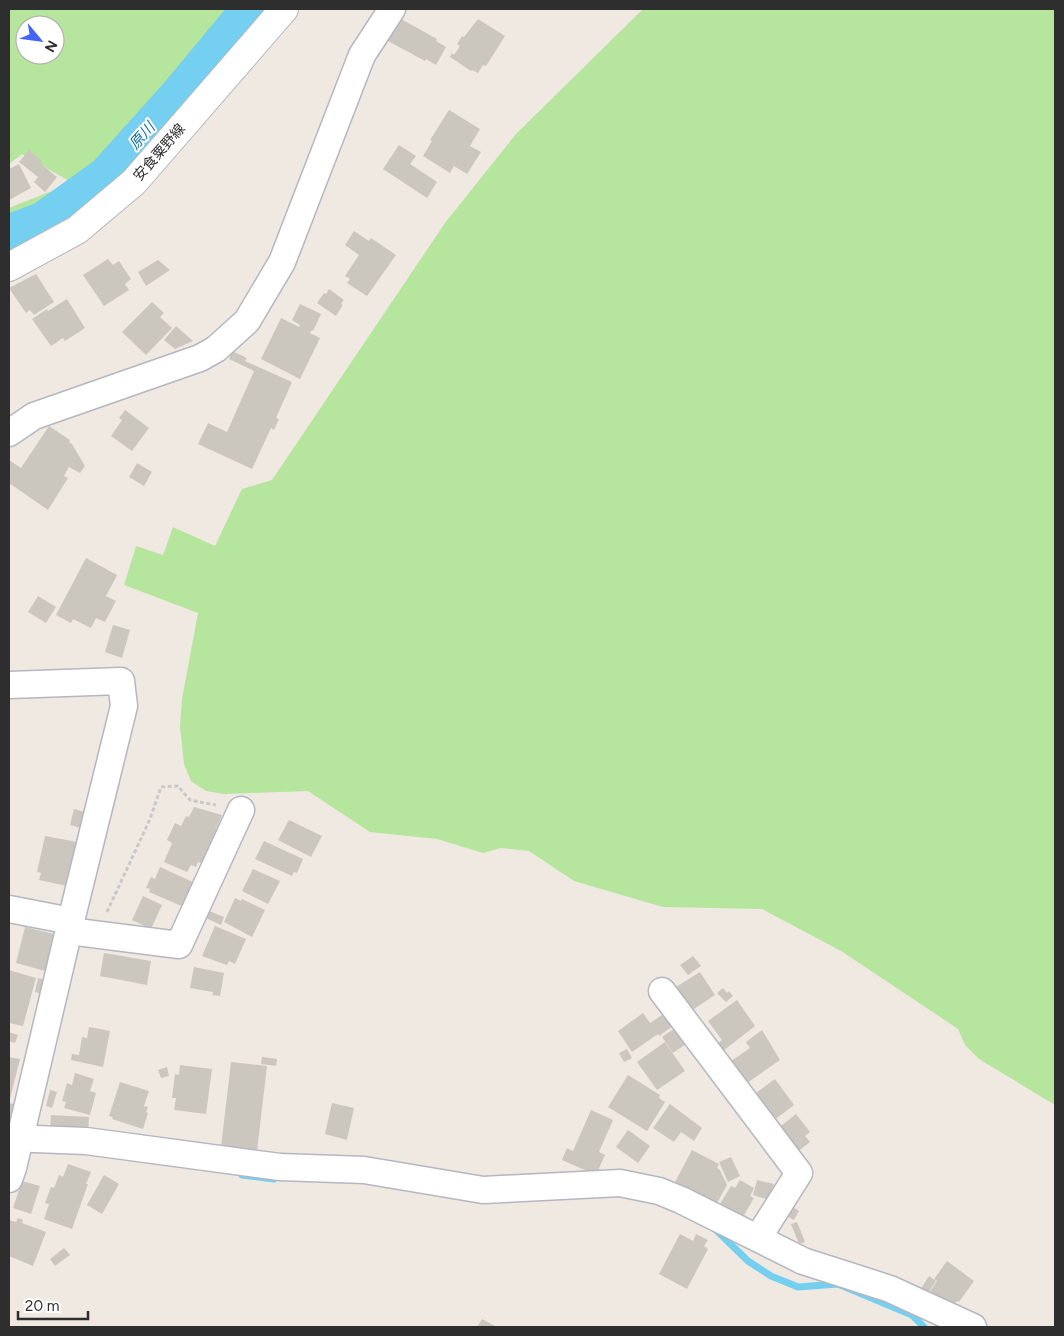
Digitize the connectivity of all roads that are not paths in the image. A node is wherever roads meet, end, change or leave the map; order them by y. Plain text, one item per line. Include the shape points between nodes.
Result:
1 (284, 9) edge
2 (392, 9) edge
3 (9, 267) edge
4 (9, 433) edge
5 (9, 685) edge
6 (241, 810) road end
7 (9, 909) edge
8 (70, 926) junction
9 (662, 990) dead end
10 (14, 1139) edge
11 (10, 1172) edge
12 (758, 1238) junction
13 (972, 1327) edge

1 - 3 main road, 安食粟野線 via 134,182 76,230
2 - 4 street via 362,55 282,262 247,321 216,349 200,358 34,416
5 - 8 street via 121,681 124,706
6 - 8 street via 180,945 96,934
7 - 8 street
8 - 10 street
9 - 12 street via 800,1173
10 - 11 street
10 - 12 street via 86,1141 280,1167 364,1170 483,1190 620,1183 681,1200
12 - 13 street via 803,1261 890,1289

